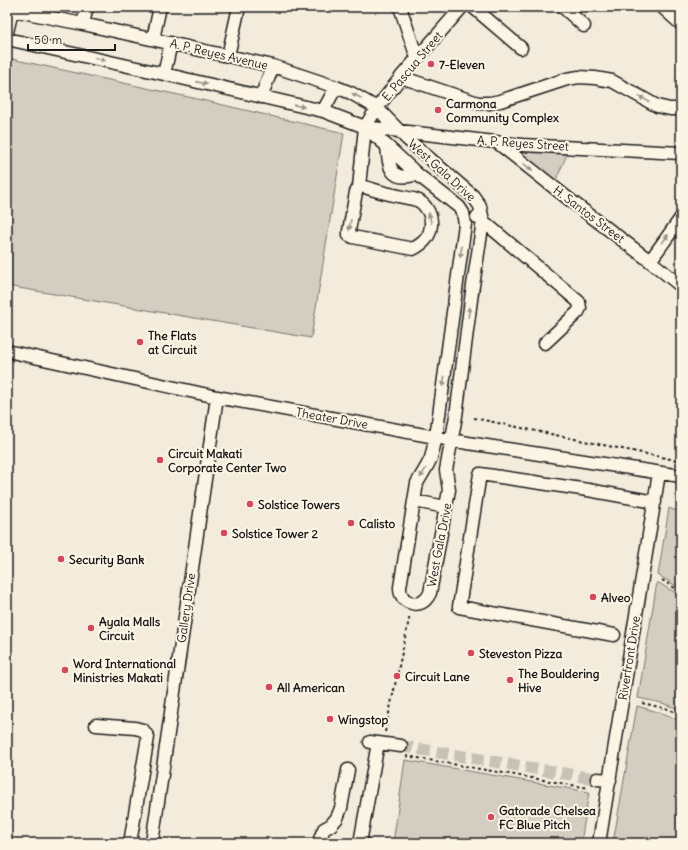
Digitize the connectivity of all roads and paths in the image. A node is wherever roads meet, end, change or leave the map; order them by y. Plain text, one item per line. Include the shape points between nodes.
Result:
1 (87, 7) edge
2 (160, 7) edge
3 (240, 7) edge
4 (400, 7) edge
5 (462, 7) edge
6 (473, 7) edge
7 (563, 7) edge
8 (662, 7) edge
9 (10, 9) edge
10 (83, 24) junction
11 (681, 24) edge
12 (584, 26) dead end
13 (7, 32) edge
14 (7, 38) edge
15 (153, 39) junction
16 (171, 43) junction
17 (521, 48) dead end
18 (228, 56) junction
19 (417, 58) junction
20 (273, 66) junction
21 (164, 74) junction
22 (404, 74) junction
23 (336, 87) junction
24 (261, 97) junction
25 (377, 108) junction
26 (681, 109) edge
27 (323, 111) junction
28 (365, 127) junction
29 (398, 130) junction
30 (498, 143) junction
31 (681, 153) edge
32 (359, 187) junction
33 (463, 213) junction
34 (681, 218) edge
35 (483, 221) junction
36 (650, 261) junction
37 (681, 286) edge
38 (456, 290) junction
39 (472, 292) junction
40 (450, 330) junction
41 (466, 333) junction
42 (545, 343) dead end
43 (7, 351) edge
44 (217, 397) junction
45 (474, 418) dead end
46 (436, 437) junction
47 (452, 440) junction
48 (659, 472) junction
49 (678, 476) edge
50 (414, 501) junction
51 (655, 502) junction
52 (446, 507) junction
53 (662, 580) dead end
54 (681, 592) edge
55 (412, 604) junction
56 (614, 635) dead end
57 (642, 703) dead end
58 (681, 715) edge
59 (96, 725) dead end
60 (374, 742) junction
61 (403, 751) joint
62 (348, 770) dead end
63 (610, 780) junction
64 (595, 784) joint
65 (130, 843) edge
66 (152, 843) edge
67 (319, 843) edge
68 (360, 843) edge
69 (599, 843) edge

1 - 10 street
2 - 15 street
3 - 18 street
4 - 19 street
5 - 19 street, E. Pascua Street
6 - 17 street
7 - 12 street
8 - 11 street
9 - 10 street, A. P. Reyes Avenue
9 - 13 street
10 - 15 street, A. P. Reyes Avenue
14 -> 21 street
15 - 16 street, A. P. Reyes Avenue
16 - 18 street, A. P. Reyes Avenue
16 - 21 street
18 - 20 street, A. P. Reyes Avenue
19 - 22 street, E. Pascua Street
20 - 23 street, A. P. Reyes Avenue
20 - 24 street
21 -> 24 street
22 - 25 street, E. Pascua Street
26 -> 22 street via 657,106 612,81 595,78 567,79 500,101 478,103 436,89
25 -> 23 street, A. P. Reyes Avenue
23 - 27 street
24 -> 27 street
25 - 28 street, E. Pascua Street
25 - 29 street, West Gala Drive
27 - 28 street
28 - 29 street, A. P. Reyes Street
28 - 32 street
28 - 33 street, West Gala Drive
29 - 30 street, A. P. Reyes Street
29 - 35 street, West Gala Drive via 472,196 480,206
30 - 31 street, A. P. Reyes Street
30 -> 36 street, H. Santos Street
32 -> 32 street via 349,235 413,249 427,238 431,222 429,213 418,200
33 - 35 street
33 -> 38 street, West Gala Drive via 465,224
36 -> 34 street
35 - 39 street, West Gala Drive
35 - 42 street via 579,302 578,312
36 - 37 street, H. Santos Street
38 - 39 street
38 - 40 street, West Gala Drive
41 -> 39 street, West Gala Drive
40 - 41 street
40 -> 46 street, West Gala Drive
41 - 47 street, West Gala Drive
43 - 44 street, Theater Drive
44 - 46 street, Theater Drive
44 - 66 street, Gallery Drive
45 - 49 path via 680,461
46 - 47 street, Theater Drive
46 -> 50 street, West Gala Drive via 431,458 417,483
47 - 48 street, Theater Drive
47 - 52 street, West Gala Drive via 446,470 449,490
48 - 49 street, Theater Drive
48 - 51 street, Riverfront Drive
50 - 52 street
50 - 55 street, West Gala Drive via 400,587 405,600
51 - 56 street via 480,474 459,607
51 - 63 street, Riverfront Drive
52 - 55 street, West Gala Drive via 430,593 426,600
53 - 54 path
55 - 60 path via 384,736
57 - 58 path
59 - 65 street via 144,730 148,737
60 - 61 street
60 - 68 street
61 - 64 path
62 - 67 street via 341,808 331,826 324,829
63 - 64 street
63 - 69 street, Riverfront Drive

